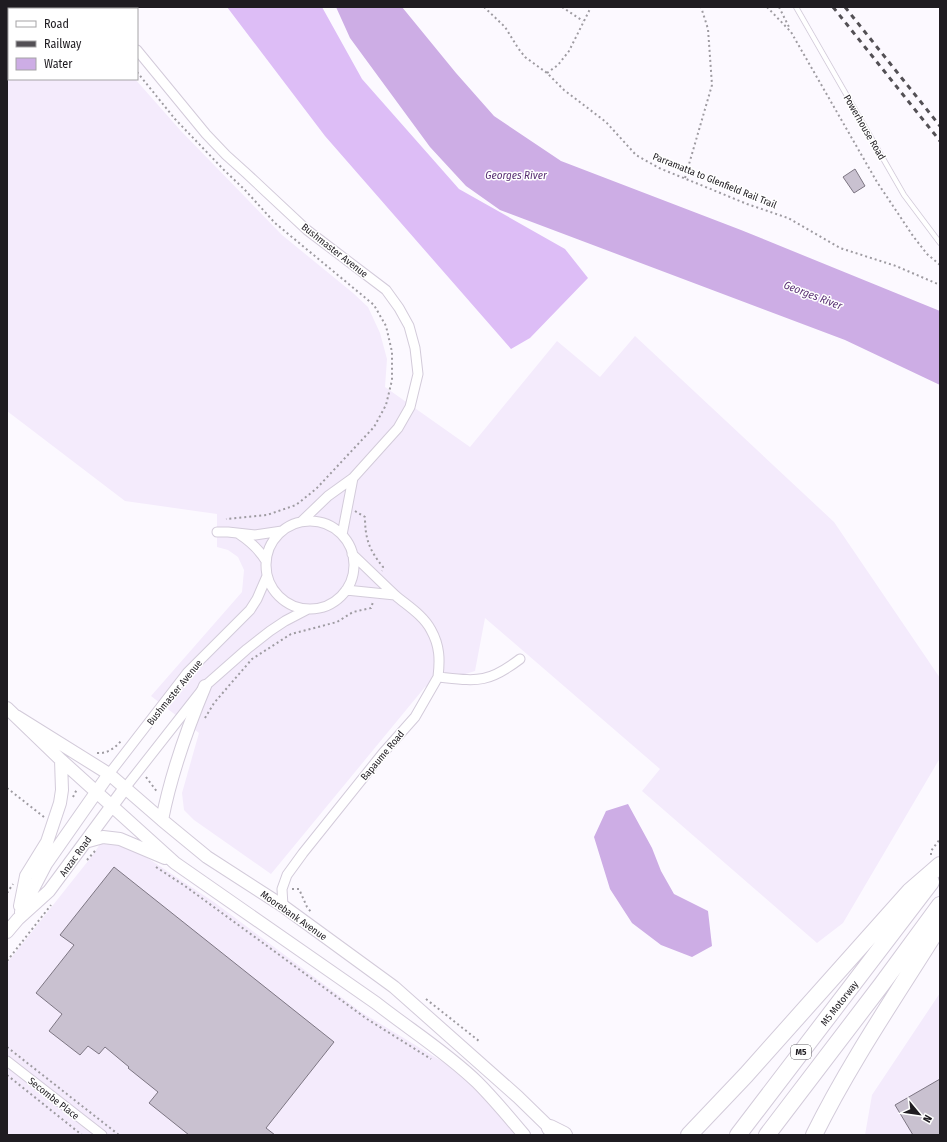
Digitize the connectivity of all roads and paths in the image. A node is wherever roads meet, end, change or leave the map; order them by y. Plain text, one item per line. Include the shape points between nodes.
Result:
1 (484, 7) edge
2 (562, 7) edge
3 (591, 7) edge
4 (701, 7) edge
5 (768, 7) edge
6 (779, 7) edge
7 (796, 7) edge
8 (583, 21) junction
9 (791, 32) junction
10 (138, 51) edge
11 (138, 73) edge
12 (547, 73) junction
13 (685, 178) junction
14 (940, 243) edge
15 (940, 265) edge
16 (940, 285) edge
17 (353, 478) junction
18 (364, 517) dead end
19 (226, 519) dead end
20 (302, 521) junction
21 (282, 531) junction
22 (217, 532) dead end
23 (239, 534) junction
24 (342, 535) junction
25 (352, 554) junction
26 (266, 561) junction
27 (383, 567) dead end
28 (267, 576) junction
29 (346, 590) junction
30 (395, 595) junction
31 (371, 608) dead end
32 (308, 609) junction
33 (520, 659) dead end
34 (438, 677) junction
35 (205, 686) junction
36 (7, 708) edge
37 (16, 716) junction
38 (203, 720) dead end
39 (114, 748) dead end
40 (92, 753) dead end
41 (61, 760) junction
42 (109, 774) junction
43 (146, 777) dead end
44 (7, 788) edge
45 (125, 788) junction
46 (95, 792) junction
47 (159, 795) dead end
48 (112, 806) junction
49 (162, 820) junction
50 (48, 821) dead end
51 (940, 839) edge
52 (85, 842) junction
53 (98, 848) dead end
54 (87, 860) dead end
55 (175, 863) junction
56 (937, 864) edge
57 (153, 865) dead end
58 (16, 879) dead end
59 (7, 893) edge
60 (54, 902) dead end
61 (940, 905) edge
62 (283, 906) junction
63 (18, 919) junction
64 (940, 925) edge
65 (7, 932) edge
66 (7, 961) edge
67 (7, 1047) edge
68 (431, 1059) dead end
69 (7, 1061) edge
70 (7, 1075) edge
71 (841, 1084) junction
72 (557, 1133) edge
73 (82, 1135) edge
74 (102, 1135) edge
75 (119, 1135) edge
76 (524, 1135) edge
77 (689, 1135) edge
78 (738, 1135) edge
79 (767, 1135) edge
80 (814, 1135) edge
81 (821, 1135) edge

1 - 12 path, Parramatta to Glenfield Rail Trail via 505,27 525,56
2 - 8 path
3 - 8 path
4 - 13 path via 708,28 712,85
5 - 9 path
6 - 9 path
7 - 14 lane, Powerhouse Road via 904,195
8 - 12 path via 569,51 558,65
9 - 15 path via 877,182 913,236 927,254
10 - 17 street, Bushmaster Avenue via 226,155 307,230 386,290 399,308 415,348 418,374 410,407 398,428
11 - 19 path via 175,119 275,223 374,305 386,326 392,352 392,380 386,404 374,426 316,489 296,505 267,515
12 - 13 path, Parramatta to Glenfield Rail Trail via 564,90 606,122 636,155
13 - 16 path, Parramatta to Glenfield Rail Trail via 788,218 840,248 896,266
17 - 20 street, Bushmaster Avenue via 328,496
17 - 24 street
18 - 27 path via 369,548
20 - 21 street
20 - 24 street via 317,521 331,526
21 - 23 street via 254,535
21 - 26 street via 269,547
22 - 23 street
23 - 26 street via 259,550
24 - 25 street
25 - 29 street via 352,576
25 - 30 street
26 - 28 street
28 - 32 street via 272,589 282,599
28 - 42 street, Bushmaster Avenue via 250,610 187,673
29 - 30 street
29 - 32 street via 323,607
30 - 34 street via 431,629 440,659
31 - 38 path via 353,612 337,622 291,634 252,659 214,703
32 - 35 street, Bushmaster Avenue via 270,631
33 - 34 street via 505,670 485,679
34 - 62 street, Bapaume Road via 415,717 383,753 287,874 282,888
35 - 45 street, Bushmaster Avenue
35 - 49 main road via 187,728 166,796
36 - 37 main road, Moorebank Avenue
37 - 41 main road, Moorebank Avenue
37 - 42 main road, Moorebank Avenue
39 - 40 path via 102,754
41 - 46 main road, Moorebank Avenue
41 - 63 main road via 60,804 47,842 26,876
42 - 45 main road, Moorebank Avenue
42 - 46 main road, Bushmaster Avenue
43 - 47 path
44 - 50 path
45 - 48 main road, Anzac Road
45 - 49 main road, Moorebank Avenue
46 - 48 main road, Moorebank Avenue
46 - 63 main road, Anzac Road via 46,864
48 - 52 main road, Anzac Road
48 - 55 main road, Moorebank Avenue
49 - 62 main road, Moorebank Avenue via 207,857
51 - 56 path via 932,851
52 - 55 main road via 103,837 120,839
52 - 63 main road, Anzac Road via 49,891
53 - 54 path
55 - 76 main road, Moorebank Avenue via 432,1044 476,1082
56 - 77 highway
56 - 78 highway, M5 Motorway / M5
57 - 68 path via 367,1019
58 - 59 path
60 - 66 path
61 - 79 highway, M5
62 - 72 main road, Moorebank Avenue via 394,987
63 - 65 main road, Anzac Road
64 - 71 highway
67 - 75 path
69 - 74 street, Secombe Place
70 - 73 path
71 - 80 highway
71 - 81 highway

